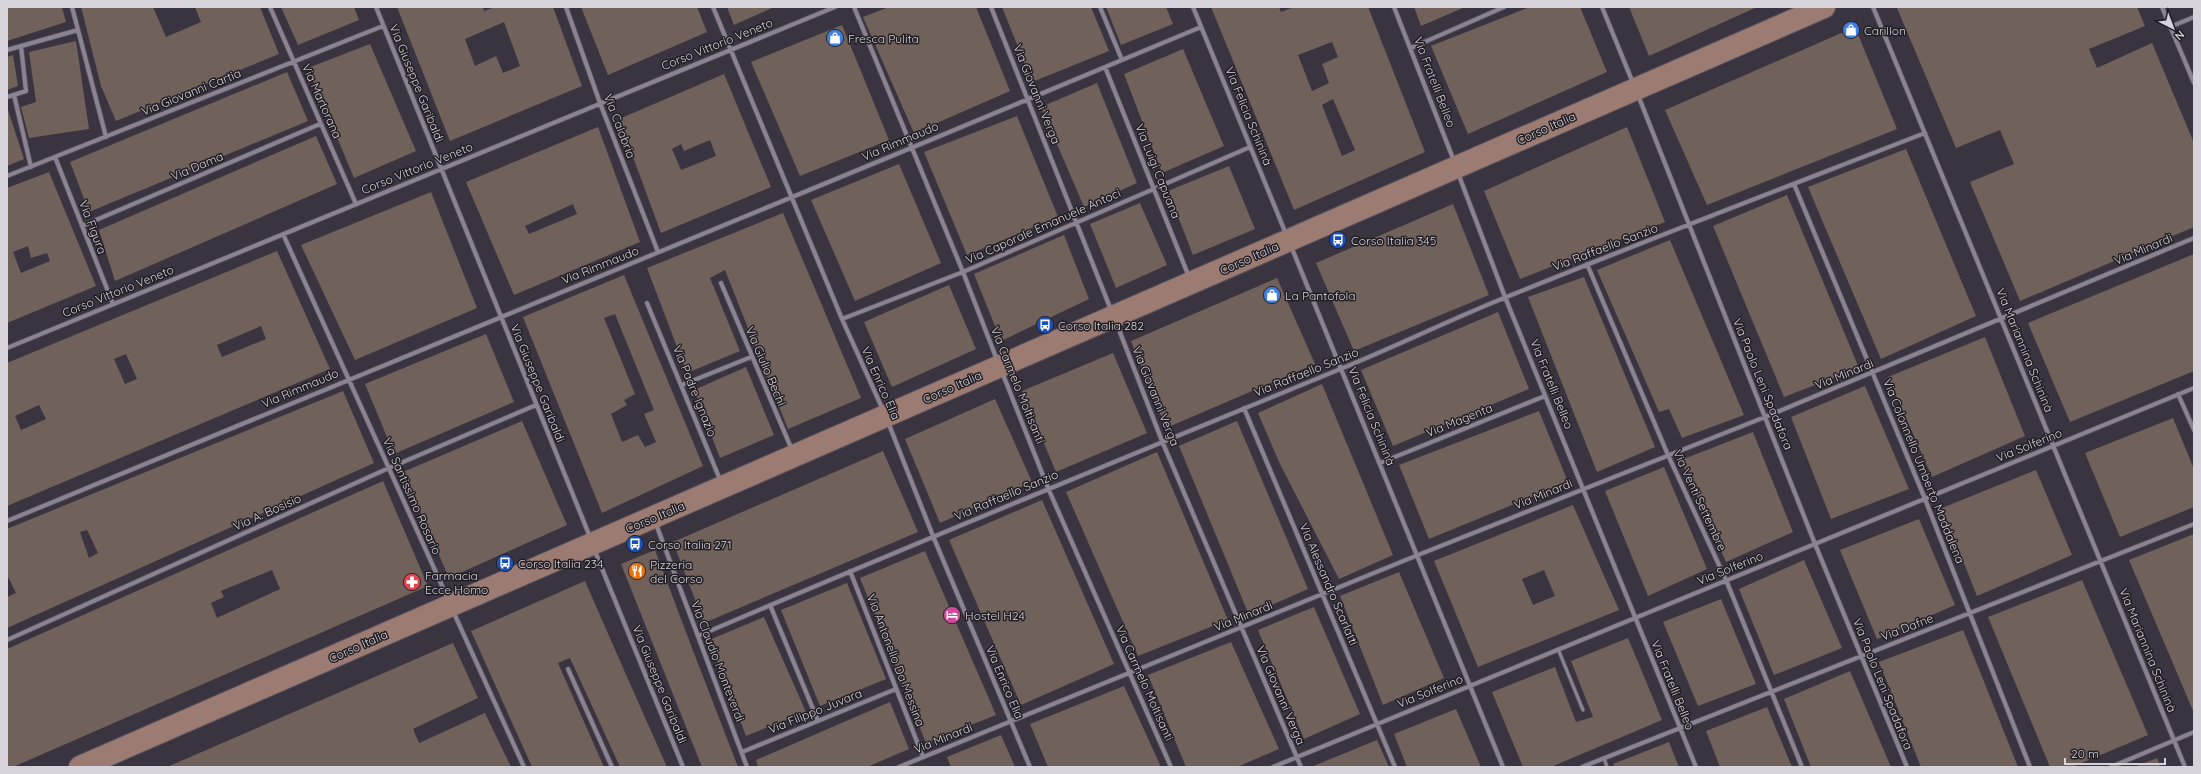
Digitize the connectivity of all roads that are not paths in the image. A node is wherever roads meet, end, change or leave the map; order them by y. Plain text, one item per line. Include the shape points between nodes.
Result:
1 (72, 7) edge
2 (270, 7) edge
3 (376, 7) edge
4 (566, 7) edge
5 (712, 7) edge
6 (835, 7) edge
7 (854, 7) edge
8 (991, 7) edge
9 (1100, 7) edge
10 (1193, 7) edge
11 (1394, 7) edge
12 (1504, 7) edge
13 (1602, 7) edge
14 (1824, 7) edge
15 (1873, 7) edge
16 (2162, 7) edge
17 (2194, 17) edge
18 (383, 26) junction
19 (1201, 27) junction
20 (2170, 27) junction
21 (78, 30) junction
22 (21, 46) junction
23 (1411, 48) junction
24 (730, 49) junction
25 (7, 50) edge
26 (1122, 60) junction
27 (293, 62) junction
28 (1105, 68) junction
29 (2194, 83) edge
30 (1636, 89) junction
31 (14, 95) junction
32 (7, 97) edge
33 (1029, 100) junction
34 (600, 103) junction
35 (320, 124) junction
36 (1925, 133) junction
37 (106, 136) junction
38 (910, 147) junction
39 (1250, 147) junction
40 (55, 157) junction
41 (31, 166) junction
42 (1456, 167) junction
43 (441, 169) junction
44 (7, 176) edge
45 (1794, 184) junction
46 (1153, 188) junction
47 (792, 198) junction
48 (356, 204) junction
49 (1078, 222) junction
50 (82, 226) junction
51 (1689, 226) junction
52 (283, 234) junction
53 (2194, 238) edge
54 (1289, 240) junction
55 (658, 252) junction
56 (1587, 264) junction
57 (963, 272) junction
58 (721, 283) dead end
59 (1192, 283) junction
60 (1506, 297) junction
61 (647, 303) dead end
62 (112, 304) junction
63 (500, 316) junction
64 (1114, 317) junction
65 (842, 319) junction
66 (2002, 320) junction
67 (7, 348) edge
68 (751, 357) junction
69 (1000, 366) junction
70 (1342, 368) junction
71 (1873, 373) junction
72 (348, 379) junction
73 (682, 385) junction
74 (2194, 388) edge
75 (2178, 394) junction
76 (1546, 396) junction
77 (536, 405) junction
78 (1244, 408) junction
79 (886, 416) junction
80 (1765, 417) junction
81 (2194, 430) edge
82 (1162, 440) junction
83 (2053, 446) junction
84 (1668, 455) junction
85 (794, 456) junction
86 (1380, 463) junction
87 (389, 468) junction
88 (724, 487) junction
89 (1048, 488) junction
90 (1583, 489) junction
91 (1925, 499) junction
92 (654, 517) junction
93 (7, 521) edge
94 (2194, 524) edge
95 (933, 536) junction
96 (592, 544) junction
97 (1815, 544) junction
98 (1418, 555) junction
99 (2101, 562) junction
100 (850, 571) junction
101 (1726, 580) junction
102 (1322, 594) junction
103 (770, 605) junction
104 (451, 606) junction
105 (1970, 613) junction
106 (1635, 617) junction
107 (1242, 627) junction
108 (698, 636) junction
109 (7, 640) edge
110 (1558, 649) junction
111 (1861, 656) junction
112 (568, 669) dead end
113 (1129, 673) junction
114 (1470, 685) junction
115 (896, 688) junction
116 (1771, 691) junction
117 (1583, 710) dead end
118 (818, 721) junction
119 (1010, 721) junction
120 (1376, 724) junction
121 (1680, 728) junction
122 (2194, 732) edge
123 (2174, 740) junction
124 (742, 752) junction
125 (923, 757) junction
126 (1297, 757) junction
127 (1604, 758) junction
128 (80, 767) edge
129 (524, 767) edge
130 (612, 767) edge
131 (683, 767) edge
132 (747, 767) edge
133 (899, 767) edge
134 (1030, 767) edge
135 (1171, 767) edge
136 (1273, 767) edge
137 (1301, 767) edge
138 (1395, 767) edge
139 (1503, 767) edge
140 (1582, 767) edge
141 (1607, 767) edge
142 (1696, 767) edge
143 (1802, 767) edge
144 (1906, 767) edge
145 (2030, 767) edge
146 (2112, 767) edge
147 (2185, 767) edge

1 - 21 street
2 - 27 street, Via Martorana
3 - 18 street, Via Giuseppe Garibaldi
4 - 34 street, Via Calabria
5 - 24 street, Via Enrico Elia
6 - 24 street, Corso Vittorio Veneto
7 - 38 street, Via Carmelo Moltisanti
8 - 33 street, Via Giovanni Verga
9 - 26 street
10 - 19 street, Via Felicia Schininà
11 - 23 street, Via Fratelli Belleo
12 - 23 street
13 - 30 street, Via Paolo Leni Spadafora
14 - 30 street, Corso Italia
15 - 36 street, Via Mariannina Schininà
16 - 20 street
17 - 20 street
18 - 27 street, Via Giovanni Cartia
18 - 43 street, Via Giuseppe Garibaldi
19 - 26 street, Via Rimmaudo
19 - 39 street, Via Felicia Schininà
20 - 29 street
21 - 22 street
21 - 37 street
22 - 25 street
22 - 31 street via 26,91
23 - 42 street, Via Fratelli Belleo
24 - 34 street, Corso Vittorio Veneto
24 - 47 street, Via Enrico Elia
26 - 28 street, Via Rimmaudo
27 - 35 street, Via Martorana
27 - 37 street, Via Giovanni Cartia
28 - 33 street, Via Rimmaudo
28 - 46 street, Via Luigi Capuana
30 - 42 street, Corso Italia
30 - 51 street, Via Paolo Leni Spadafora
31 - 32 street
31 - 41 street
33 - 38 street, Via Rimmaudo
33 - 49 street, Via Giovanni Verga
34 - 43 street, Corso Vittorio Veneto
34 - 55 street, Via Calabria
35 - 48 street, Via Martorana
35 - 50 street, Via Dama
36 - 45 street, Via Raffaello Sanzio
36 - 66 street, Via Mariannina Schininà
37 - 40 street, Via Giovanni Cartia
38 - 47 street, Via Rimmaudo
38 - 57 street, Via Carmelo Moltisanti
39 - 46 street, Via Caporale Emanuele Antoci
39 - 54 street, Via Felicia Schininà
40 - 41 street, Via Giovanni Cartia
40 - 50 street, Via Figura
41 - 44 street, Via Giovanni Cartia
42 - 54 street, Corso Italia
42 - 60 street, Via Fratelli Belleo
43 - 48 street, Corso Vittorio Veneto
43 - 63 street, Via Giuseppe Garibaldi
45 - 51 street, Via Raffaello Sanzio via 1743,202
45 - 71 street, Via Colonnello Umberto Maddalena
46 - 49 street, Via Caporale Emanuele Antoci
46 - 59 street, Via Luigi Capuana
47 - 55 street, Via Rimmaudo
47 - 65 street, Via Enrico Elia
48 - 52 street, Corso Vittorio Veneto
49 - 57 street, Via Caporale Emanuele Antoci
49 - 64 street, Via Giovanni Verga
50 - 62 street, Via Figura
51 - 56 street, Via Raffaello Sanzio
51 - 80 street, Via Paolo Leni Spadafora
52 - 62 street, Corso Vittorio Veneto
52 - 72 street, Via Santissimo Rosario
53 - 66 street, Via Minardi
54 - 59 street, Corso Italia
54 - 70 street, Via Felicia Schininà
55 - 63 street, Via Rimmaudo
56 - 60 street, Via Raffaello Sanzio
56 - 84 street, Via Venti Settembre
57 - 65 street, Via Caporale Emanuele Antoci
57 - 69 street, Via Carmelo Moltisanti
58 - 68 street, Via Giulio Bechi
59 - 64 street, Corso Italia
60 - 70 street, Via Raffaello Sanzio
60 - 76 street, Via Fratelli Belleo
61 - 73 street, Via Padre Ignazio
62 - 67 street, Corso Vittorio Veneto
63 - 72 street, Via Rimmaudo
63 - 77 street, Via Giuseppe Garibaldi
64 - 69 street, Corso Italia
64 - 82 street, Via Giovanni Verga
65 - 79 street, Via Enrico Elia
66 - 71 street, Via Minardi
66 - 83 street, Via Mariannina Schininà
68 - 73 street
68 - 85 street, Via Giulio Bechi
69 - 79 street, Corso Italia
69 - 89 street, Via Carmelo Moltisanti
70 - 78 street, Via Raffaello Sanzio
70 - 86 street, Via Felicia Schininà
71 - 80 street, Via Minardi
71 - 91 street, Via Colonnello Umberto Maddalena
72 - 87 street, Via Santissimo Rosario
72 - 93 street, Via Rimmaudo
73 - 88 street, Via Padre Ignazio
74 - 75 street, Via Solferino
75 - 81 street
75 - 83 street, Via Solferino
76 - 86 street, Via Magenta
76 - 90 street, Via Fratelli Belleo
77 - 87 street, Via A. Bosisio
77 - 96 street, Via Giuseppe Garibaldi
78 - 82 street, Via Raffaello Sanzio
78 - 102 street, Via Alessandro Scarlatti
79 - 85 street, Corso Italia
79 - 95 street, Via Enrico Elia
80 - 84 street, Via Minardi
80 - 97 street, Via Paolo Leni Spadafora
82 - 89 street, Via Raffaello Sanzio
82 - 107 street, Via Giovanni Verga
83 - 91 street, Via Solferino
83 - 99 street, Via Mariannina Schininà
84 - 90 street, Via Minardi
84 - 101 street, Via Venti Settembre
85 - 88 street, Corso Italia
86 - 98 street, Via Felicia Schininà
87 - 104 street, Via Santissimo Rosario
87 - 109 street, Via A. Bosisio
88 - 92 street, Corso Italia
89 - 95 street, Via Raffaello Sanzio
89 - 113 street, Via Carmelo Moltisanti
90 - 98 street, Via Minardi
90 - 106 street, Via Fratelli Belleo
91 - 97 street, Via Solferino
91 - 105 street, Via Colonnello Umberto Maddalena
92 - 96 street, Corso Italia
92 - 108 street, Via Claudio Monteverdi
94 - 99 street, Via Dafne
95 - 100 street, Via Raffaello Sanzio
95 - 119 street, Via Enrico Elia
96 - 104 street, Corso Italia
96 - 131 street, Via Giuseppe Garibaldi
97 - 101 street, Via Solferino
97 - 111 street, Via Paolo Leni Spadafora
98 - 102 street, Via Minardi
98 - 114 street, Via Felicia Schininà
99 - 105 street, Via Dafne
99 - 123 street, Via Mariannina Schininà
100 - 103 street, Via Raffaello Sanzio
100 - 115 street, Via Antonello Da Messina
101 - 106 street, Via Solferino
101 - 116 street, Via Venti Settembre
102 - 107 street, Via Minardi
102 - 120 street, Via Alessandro Scarlatti
103 - 108 street, Via Raffaello Sanzio
103 - 118 street
104 - 128 street, Corso Italia
104 - 129 street, Via Santissimo Rosario
105 - 111 street, Via Dafne
105 - 145 street, Via Colonnello Umberto Maddalena
106 - 110 street, Via Solferino
106 - 121 street, Via Fratelli Belleo
107 - 113 street, Via Minardi
107 - 126 street, Via Giovanni Verga
108 - 124 street, Via Claudio Monteverdi
110 - 114 street, Via Solferino
110 - 117 lane
111 - 116 street, Via Dafne
111 - 144 street, Via Paolo Leni Spadafora
112 - 130 street
113 - 119 street, Via Minardi
113 - 135 street, Via Carmelo Moltisanti
114 - 120 street, Via Solferino
114 - 139 street, Via Felicia Schininà
115 - 118 street, Via Filippo Juvara
115 - 125 street, Via Antonello Da Messina
116 - 121 street, Via Dafne
116 - 143 street, Via Venti Settembre
118 - 124 street, Via Filippo Juvara
119 - 125 street, Via Minardi
119 - 134 street, Via Enrico Elia
120 - 126 street, Via Solferino
120 - 138 street, Via Alessandro Scarlatti
121 - 127 street, Via Dafne
121 - 142 street, Via Fratelli Belleo
122 - 123 street
123 - 146 street
123 - 147 street, Via Mariannina Schininà
124 - 132 street, Via Claudio Monteverdi
125 - 133 street, Via Minardi
126 - 136 street, Via Solferino
126 - 137 street, Via Giovanni Verga
127 - 140 street, Via Dafne
127 - 141 lane

